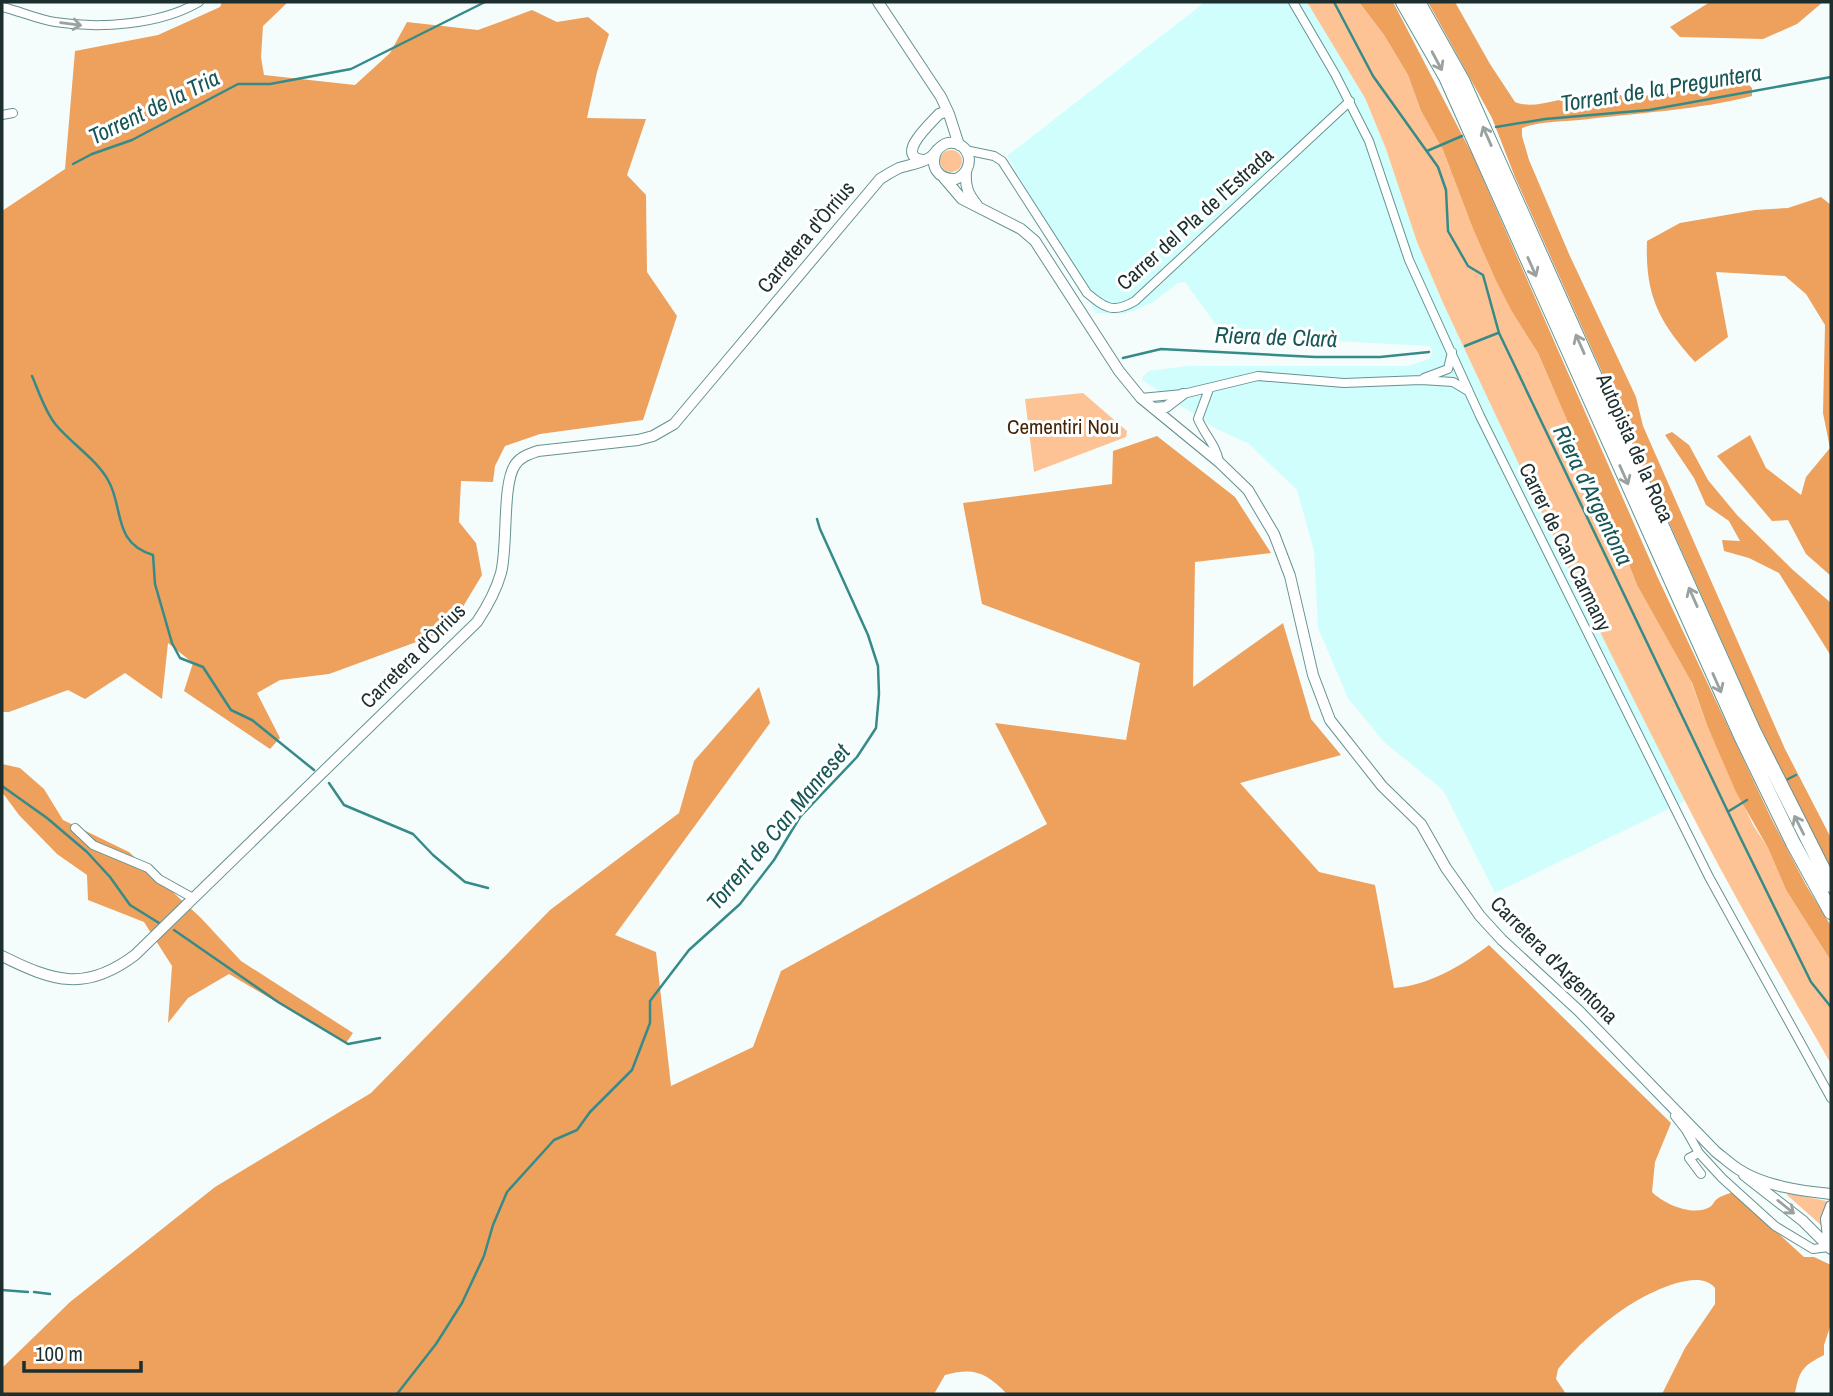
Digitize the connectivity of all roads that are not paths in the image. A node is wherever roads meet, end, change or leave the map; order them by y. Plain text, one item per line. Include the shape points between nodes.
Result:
1 (199, 2) edge
2 (878, 2) edge
3 (1293, 2) edge
4 (1402, 2) edge
5 (1418, 2) edge
6 (3, 6) edge
7 (1350, 101) junction
8 (13, 113) dead end
9 (2, 115) edge
10 (950, 118) junction
11 (962, 147) junction
12 (940, 148) junction
13 (994, 156) junction
14 (920, 162) junction
15 (967, 169) junction
16 (940, 174) junction
17 (979, 207) junction
18 (1452, 352) junction
19 (1421, 380) junction
20 (1209, 389) junction
21 (1469, 391) junction
22 (1183, 394) junction
23 (1141, 398) junction
24 (1153, 408) junction
25 (1219, 462) junction
26 (75, 828) dead end
27 (1831, 885) edge
28 (193, 898) junction
29 (1831, 912) edge
30 (2, 957) edge
31 (1664, 1098) junction
32 (1831, 1098) edge
33 (1699, 1153) junction
34 (1740, 1171) junction
35 (1701, 1174) dead end
36 (1831, 1194) edge
37 (1831, 1206) edge
38 (1830, 1248) edge

6 -> 1 street via 46,20 92,26 141,21
2 - 10 street
3 - 7 street, Carrer de Can Carmany
4 -> 29 highway, Autopista de la Roca via 1446,77 1741,736
27 -> 5 highway, Autopista de la Roca via 1754,732 1463,82
7 - 13 street, Carrer del Pla de l'Estrada via 1135,301 1122,308 1104,307 1087,293 1012,173
7 - 18 street, Carrer de Can Carmany via 1369,141 1409,260
8 - 9 street
10 - 11 street
10 - 12 street
10 - 14 street via 945,112 939,114 913,145 912,153
11 - 12 street via 951,143
11 - 13 street
11 - 15 street via 969,155
12 - 14 street, Carretera d'Òrrius
12 - 16 street via 933,161
13 - 15 street
14 - 16 street
14 - 28 street, Carretera d'Òrrius via 880,180 674,424 638,440 528,454 515,464 501,574 477,622
15 - 16 street via 956,179
15 - 17 street via 968,194
16 - 17 street via 962,199
17 - 23 street, Carretera d'Argentona via 1035,241
18 - 19 street via 1448,369
18 - 21 street, Carrer de Can Carmany
19 - 20 street via 1344,383 1258,376
19 - 21 street via 1453,382
20 - 22 street
20 - 25 street via 1198,419
21 - 32 street, Carrer de Can Carmany via 1710,877
22 - 23 street
22 - 24 street via 1166,407
23 - 24 street, Carretera d'Argentona
24 - 25 street, Carretera d'Argentona
25 - 31 street, Carretera d'Argentona via 1248,490 1274,534 1330,720 1382,786 1421,824 1480,916
26 - 28 street via 93,845 148,868
28 - 30 street, Carretera d'Òrrius via 135,955 99,977 62,979
31 - 33 street
31 - 34 street, Carretera d'Argentona
33 - 35 street via 1689,1158
33 - 38 street via 1775,1226 1813,1249
34 - 36 street, Carretera d'Argentona via 1797,1190
34 -> 38 street
37 - 38 street via 1826,1219

